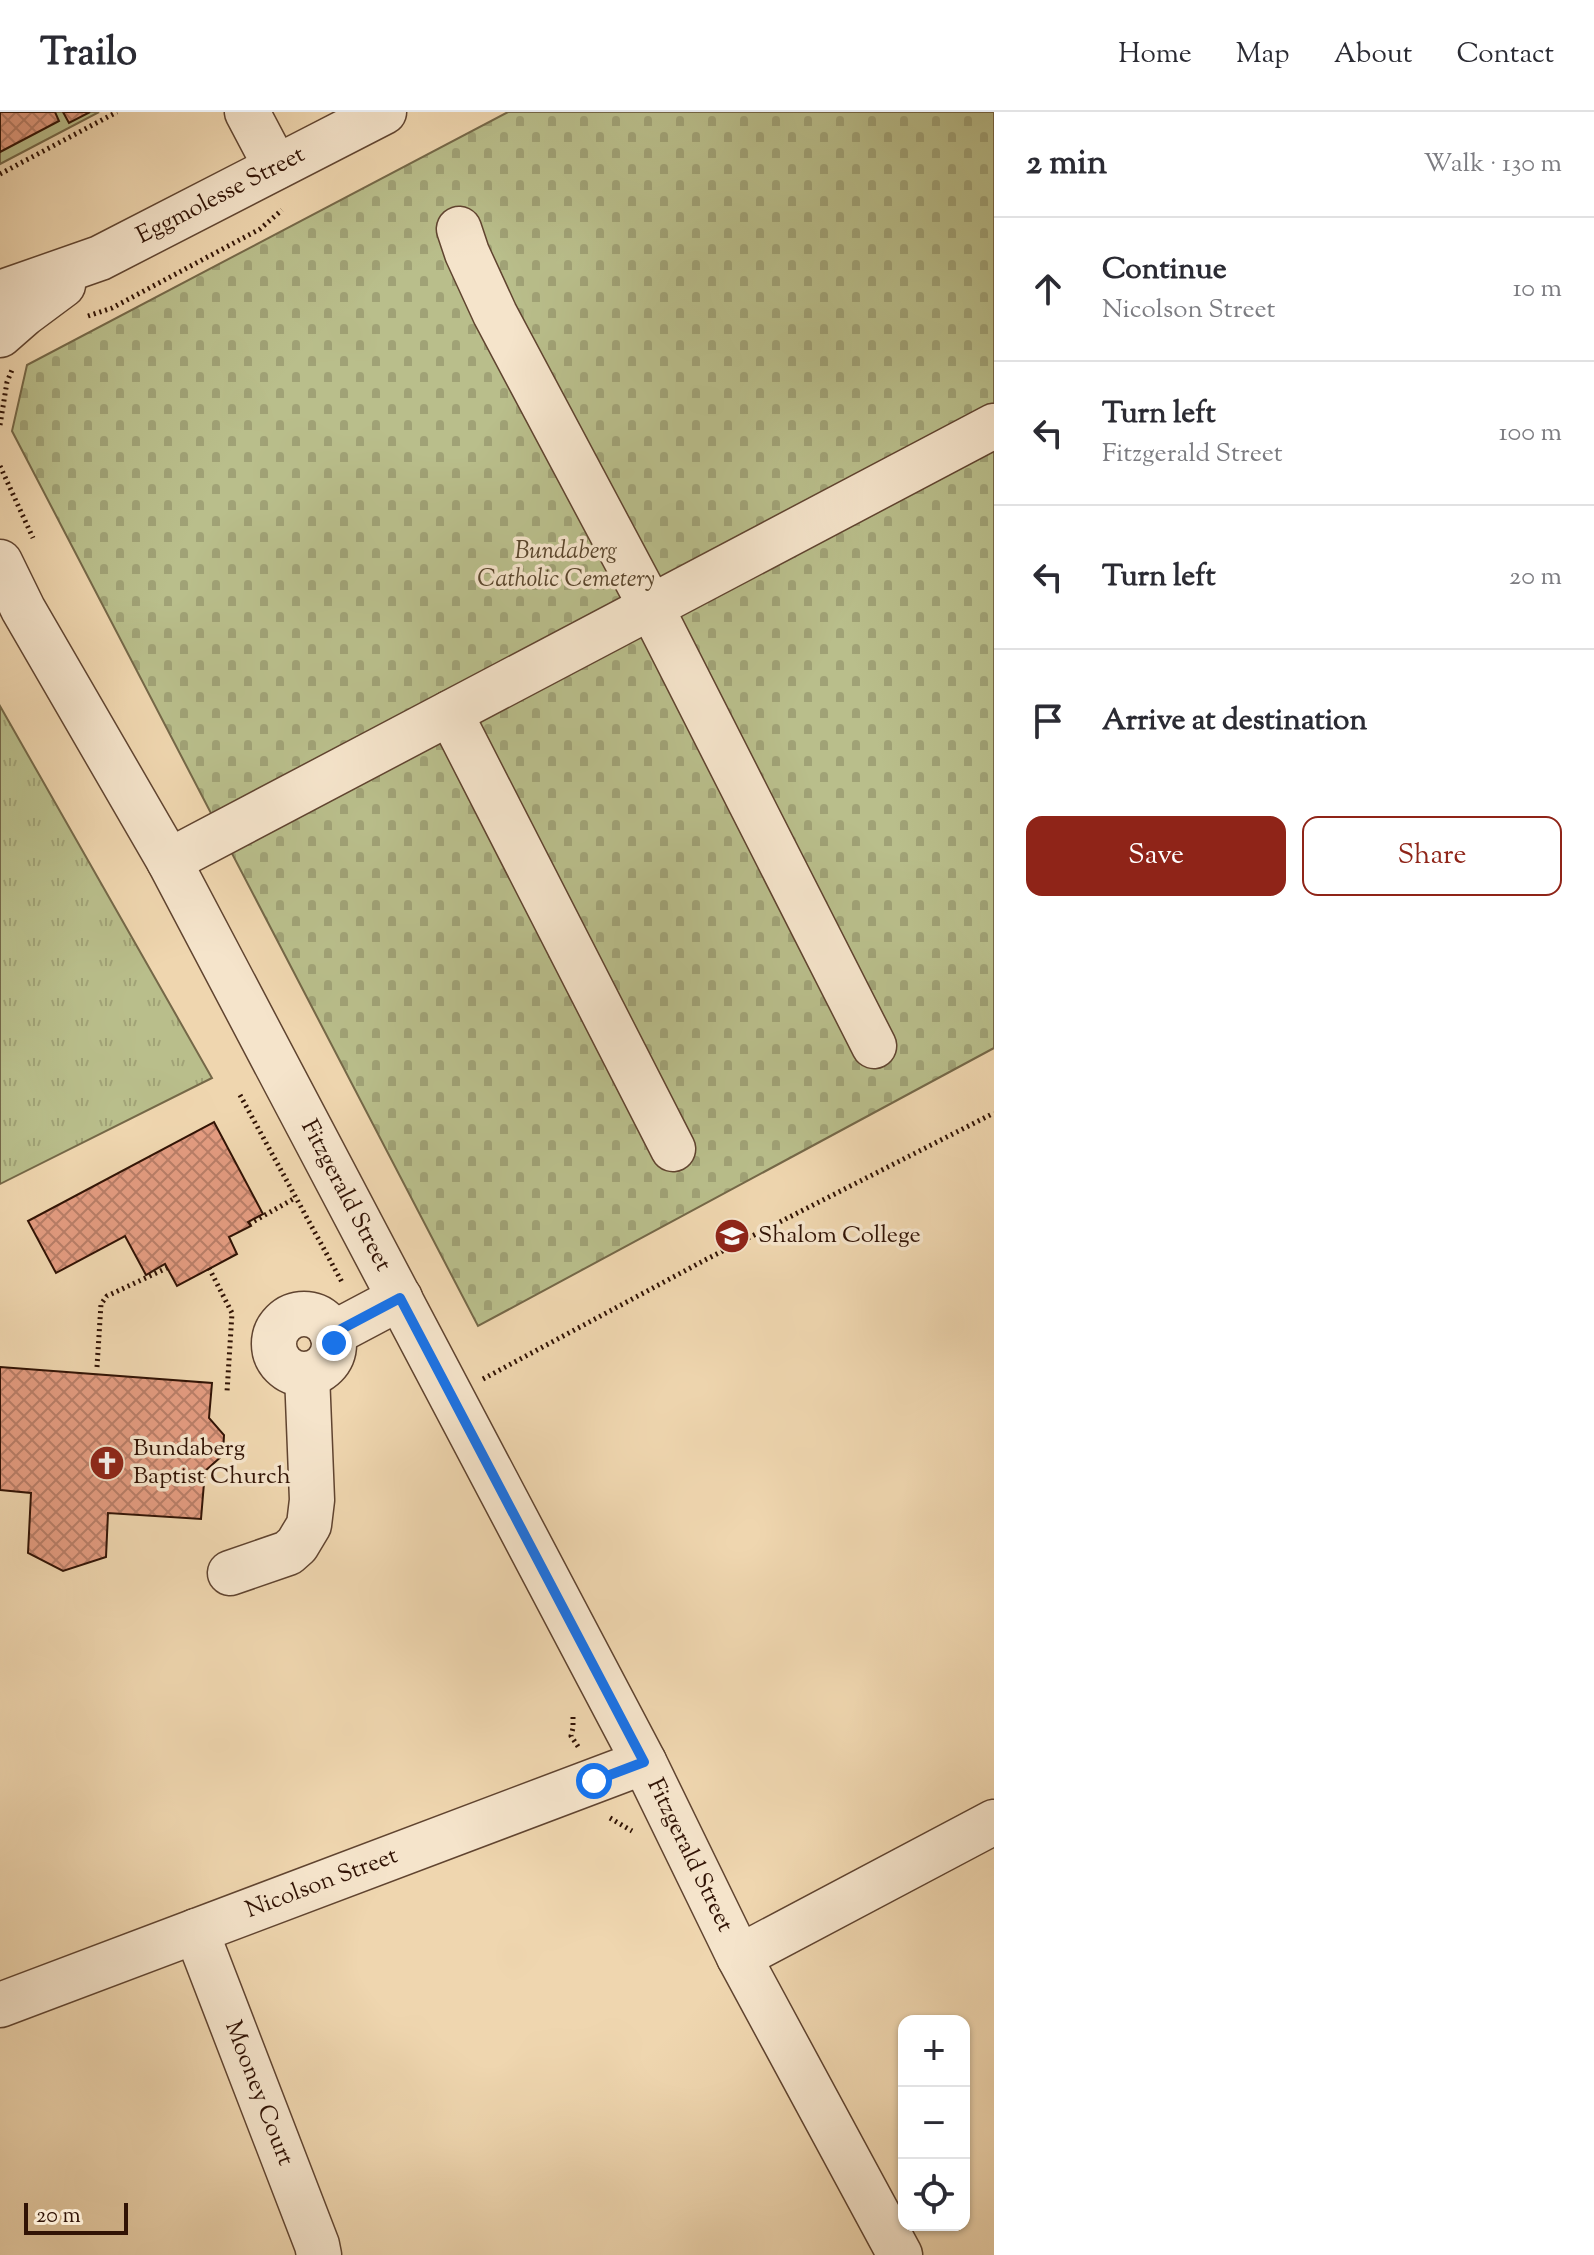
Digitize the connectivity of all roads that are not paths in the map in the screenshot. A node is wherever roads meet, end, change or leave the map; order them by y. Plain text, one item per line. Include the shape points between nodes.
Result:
1 (247, 112) edge
2 (384, 112) edge
3 (276, 167) junction
4 (459, 229) dead end
5 (100, 258) junction
6 (0, 293) edge
7 (6, 352) edge
8 (994, 426) edge
9 (9, 559) edge
10 (651, 607) junction
11 (450, 713) junction
12 (169, 861) junction
13 (874, 1046) dead end
14 (673, 1149) dead end
15 (400, 1298) junction
16 (230, 1573) dead end
17 (644, 1762) junction
18 (994, 1822) edge
19 (196, 1931) junction
20 (739, 1957) junction
21 (0, 2005) edge
22 (319, 2255) edge
23 (900, 2255) edge

1 - 3 street
2 - 3 street, Eggmolesse Street
3 - 5 street, Eggmolesse Street
4 - 10 street via 495,314
5 - 6 street
5 - 7 street via 24,314
8 - 10 street
9 - 12 street, Fitzgerald Street
10 - 11 street
10 - 13 street
11 - 12 street
11 - 14 street
12 - 15 street, Fitzgerald Street
15 - 16 street via 347,1326 299,1314 277,1330 276,1357 307,1374 309,1525 288,1553
15 - 17 street, Fitzgerald Street
17 - 19 street, Nicolson Street
17 - 20 street, Fitzgerald Street
18 - 20 street
19 - 21 street, Nicolson Street
19 - 22 street, Mooney Court
20 - 23 street, Fitzgerald Street

